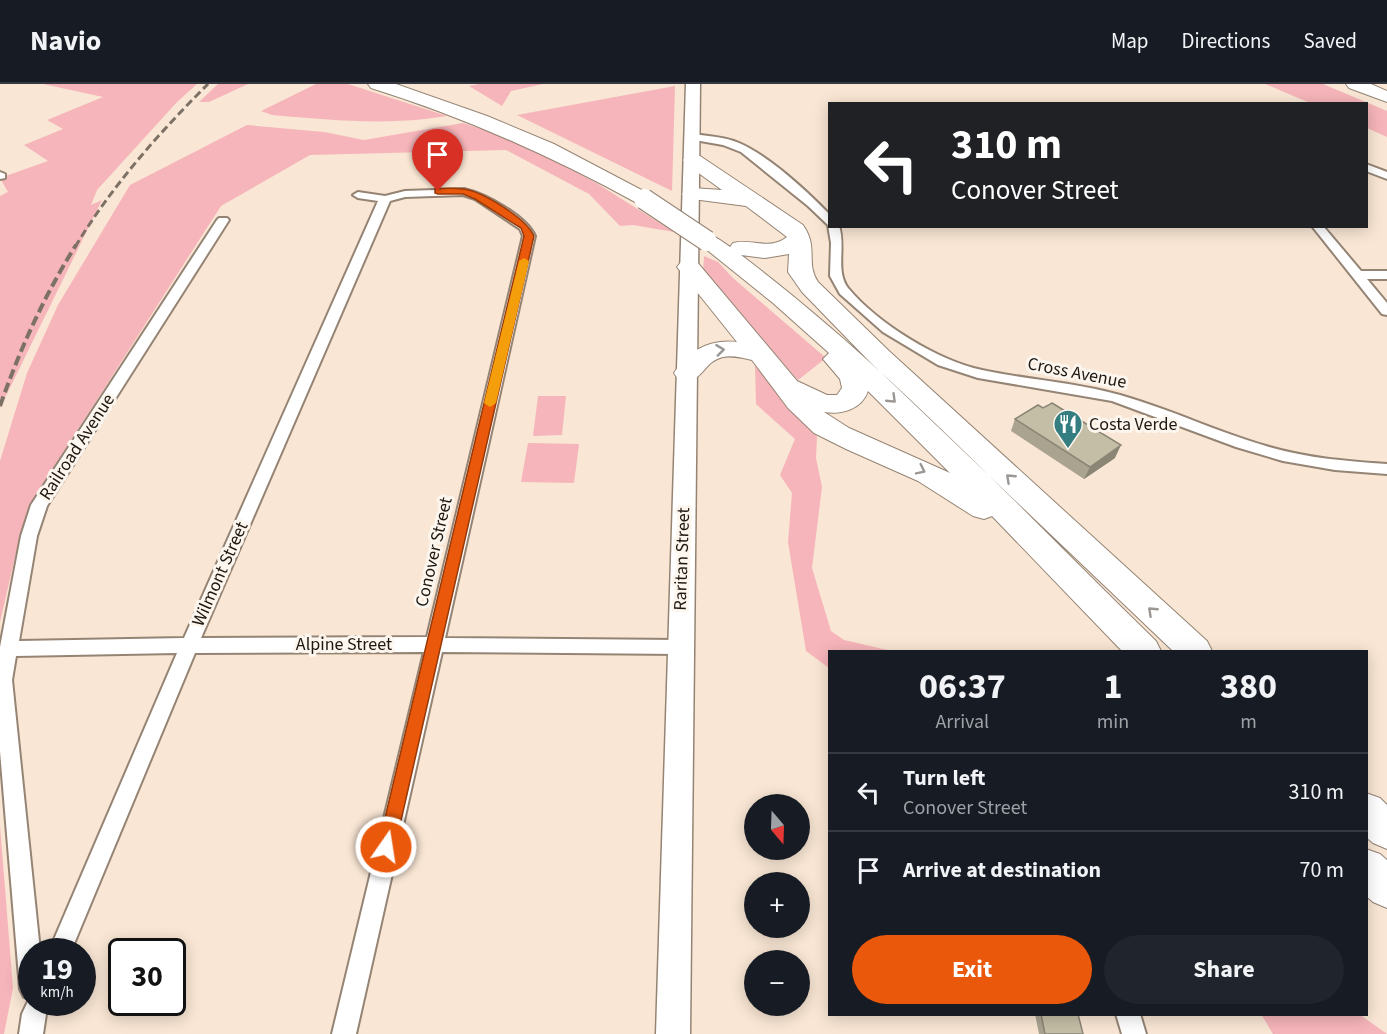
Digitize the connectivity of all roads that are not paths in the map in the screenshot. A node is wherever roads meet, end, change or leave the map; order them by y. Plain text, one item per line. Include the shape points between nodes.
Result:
1 (378, 84) edge
2 (406, 84) edge
3 (1354, 84) edge
4 (693, 86) edge
5 (1387, 97) edge
6 (457, 106) junction
7 (693, 137) junction
8 (1368, 168) edge
9 (1387, 176) edge
10 (692, 178) junction
11 (358, 195) dead end
12 (385, 199) junction
13 (753, 202) junction
14 (223, 220) dead end
15 (828, 220) edge
16 (834, 228) edge
17 (1319, 228) edge
18 (708, 234) junction
19 (799, 237) junction
20 (741, 248) junction
21 (690, 267) junction
22 (1387, 274) edge
23 (1358, 275) junction
24 (1387, 311) edge
25 (804, 316) junction
26 (862, 340) junction
27 (761, 354) junction
28 (687, 373) junction
29 (786, 385) junction
30 (1387, 469) edge
31 (1051, 560) junction
32 (190, 644) junction
33 (433, 644) junction
34 (680, 647) junction
35 (8, 649) junction
36 (1143, 650) edge
37 (1194, 650) edge
38 (1368, 813) edge
39 (1387, 830) edge
40 (1368, 870) edge
41 (1387, 888) edge
42 (27, 938) edge
43 (66, 938) edge
44 (1129, 1016) edge
45 (344, 1034) edge
46 (673, 1034) edge
47 (1134, 1034) edge

1 - 6 highway
2 - 6 highway
3 - 5 highway
4 - 7 street, Raritan Street
6 - 18 highway, bridge via 515,128 583,166 647,195
7 - 10 street, Raritan Street
7 - 15 street via 742,149
8 - 9 street
10 - 13 highway
10 - 13 highway via 733,187
10 - 21 street, Raritan Street
11 - 12 street, Conover Street
12 - 32 street, Wilmont Street
12 - 33 street, Conover Street via 405,194 464,192 479,197 525,227 529,236
13 - 19 highway via 786,222
14 - 35 street, Railroad Avenue via 39,505 29,536
16 - 30 street, Cross Avenue via 837,240 834,270 844,291 901,337 950,365 976,374 1115,398 1285,456
17 - 23 street
18 - 20 highway
18 - 25 highway
19 - 20 highway via 790,247 778,251
19 - 26 highway via 802,277
20 - 26 highway
21 - 27 highway
21 - 28 street, Raritan Street
22 - 23 street
23 - 24 street
25 - 29 highway via 850,374 856,391 845,403 832,405
25 -> 31 highway via 959,464
37 -> 26 highway
28 -> 27 highway via 699,358 714,350
27 - 29 highway
28 - 34 street, Raritan Street
29 -> 31 highway via 802,410 818,422 951,486
31 - 36 highway
32 - 33 street, Alpine Street
32 - 35 street, Alpine Street
32 - 43 street, Wilmont Street
33 - 34 street, Alpine Street
33 - 45 street, Conover Street
34 - 46 street, Raritan Street
35 - 42 street, Railroad Avenue via 3,680
38 - 39 highway
40 - 41 highway
44 - 47 street

